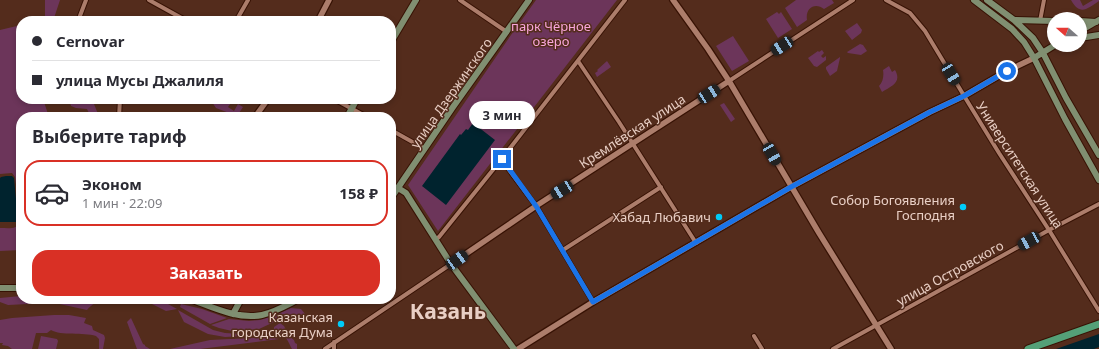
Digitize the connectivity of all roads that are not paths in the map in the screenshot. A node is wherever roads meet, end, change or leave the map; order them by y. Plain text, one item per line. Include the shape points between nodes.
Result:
1 (86, 0) edge
2 (149, 0) edge
3 (248, 0) edge
4 (329, 0) edge
5 (411, 0) edge
6 (416, 0) edge
7 (460, 0) edge
8 (530, 0) edge
9 (625, 0) edge
10 (673, 0) edge
11 (853, 0) edge
12 (886, 0) edge
13 (974, 0) edge
14 (987, 0) edge
15 (1044, 0) edge
16 (80, 16) edge
17 (178, 16) edge
18 (239, 16) edge
19 (321, 16) edge
20 (1014, 20) junction
21 (1040, 21) junction
22 (1047, 21) edge
23 (1087, 21) edge
24 (1098, 21) edge
25 (396, 26) edge
26 (1087, 27) edge
27 (507, 32) junction
28 (396, 34) edge
29 (1099, 35) edge
30 (1087, 37) edge
31 (1047, 50) edge
32 (1043, 53) junction
33 (1034, 58) junction
34 (578, 61) junction
35 (729, 81) junction
36 (964, 96) junction
37 (343, 104) edge
38 (352, 104) edge
39 (354, 104) edge
40 (350, 108) junction
41 (347, 112) edge
42 (349, 112) edge
43 (358, 112) edge
44 (396, 133) edge
45 (633, 144) junction
46 (425, 149) junction
47 (1099, 155) edge
48 (502, 159) junction
49 (1099, 180) edge
50 (661, 187) junction
51 (791, 187) junction
52 (398, 188) junction
53 (396, 191) edge
54 (1099, 204) edge
55 (536, 206) junction
56 (1049, 230) junction
57 (436, 240) junction
58 (696, 243) junction
59 (563, 250) junction
60 (451, 264) junction
61 (0, 288) edge
62 (16, 288) edge
63 (396, 301) edge
64 (593, 302) junction
65 (205, 304) edge
66 (236, 304) edge
67 (237, 304) edge
68 (289, 304) edge
69 (391, 304) edge
70 (1099, 311) edge
71 (231, 313) junction
72 (1099, 324) edge
73 (876, 325) junction
74 (754, 336) dead end
75 (334, 342) junction
76 (325, 349) edge
77 (334, 349) edge
78 (514, 349) edge
79 (518, 349) edge
80 (762, 349) edge
81 (833, 349) edge
82 (891, 349) edge
83 (1028, 349) edge

1 - 16 street
2 - 17 street
3 - 18 street
4 - 19 street
5 - 25 main road
6 - 28 main road
7 - 27 street
8 - 27 main road, улица Дзержинского
9 - 34 street
10 - 35 street
11 - 35 street, Кремлёвская улица
12 - 36 street, Университетская улица via 917,21
13 - 33 main road via 1012,29
14 - 20 main road
15 - 21 street
20 - 21 main road
20 - 32 main road via 1034,38
21 - 22 main road
23 - 24 main road
24 - 26 main road
27 - 46 main road, улица Дзержинского
29 - 30 main road
31 - 32 main road
32 - 33 main road
32 - 47 main road
33 - 36 street
33 - 49 main road
34 - 45 street
34 - 48 street
35 - 45 street, Кремлёвская улица
35 - 51 street
36 - 51 street
36 - 56 street, Университетская улица
37 - 40 street
38 - 40 main road
39 - 40 main road
40 - 41 main road
40 - 42 main road
40 - 43 street
44 - 46 street
45 - 50 street
45 - 55 street, Кремлёвская улица
46 - 52 main road, улица Дзержинского
48 - 55 street
48 - 57 street
50 - 58 street
50 - 59 street
51 - 58 street
51 - 73 street
52 - 53 main road, улица Дзержинского
52 - 57 main road via 406,193
54 - 56 street, улица Островского
55 - 59 street
55 - 60 street, Кремлёвская улица
56 - 70 street, Университетская улица
56 - 73 street, улица Островского
57 - 60 main road
58 - 64 street
59 - 64 street
60 - 63 street, Кремлёвская улица
60 - 78 main road
61 - 62 main road
64 - 79 street
65 - 71 main road
66 - 71 main road
67 - 71 main road
68 - 71 main road via 261,315
69 - 75 street, Кремлёвская улица
72 - 83 main road
73 - 81 street, улица Островского
73 - 82 street
74 - 80 street
75 - 76 street, Кремлёвская улица
75 - 77 street

